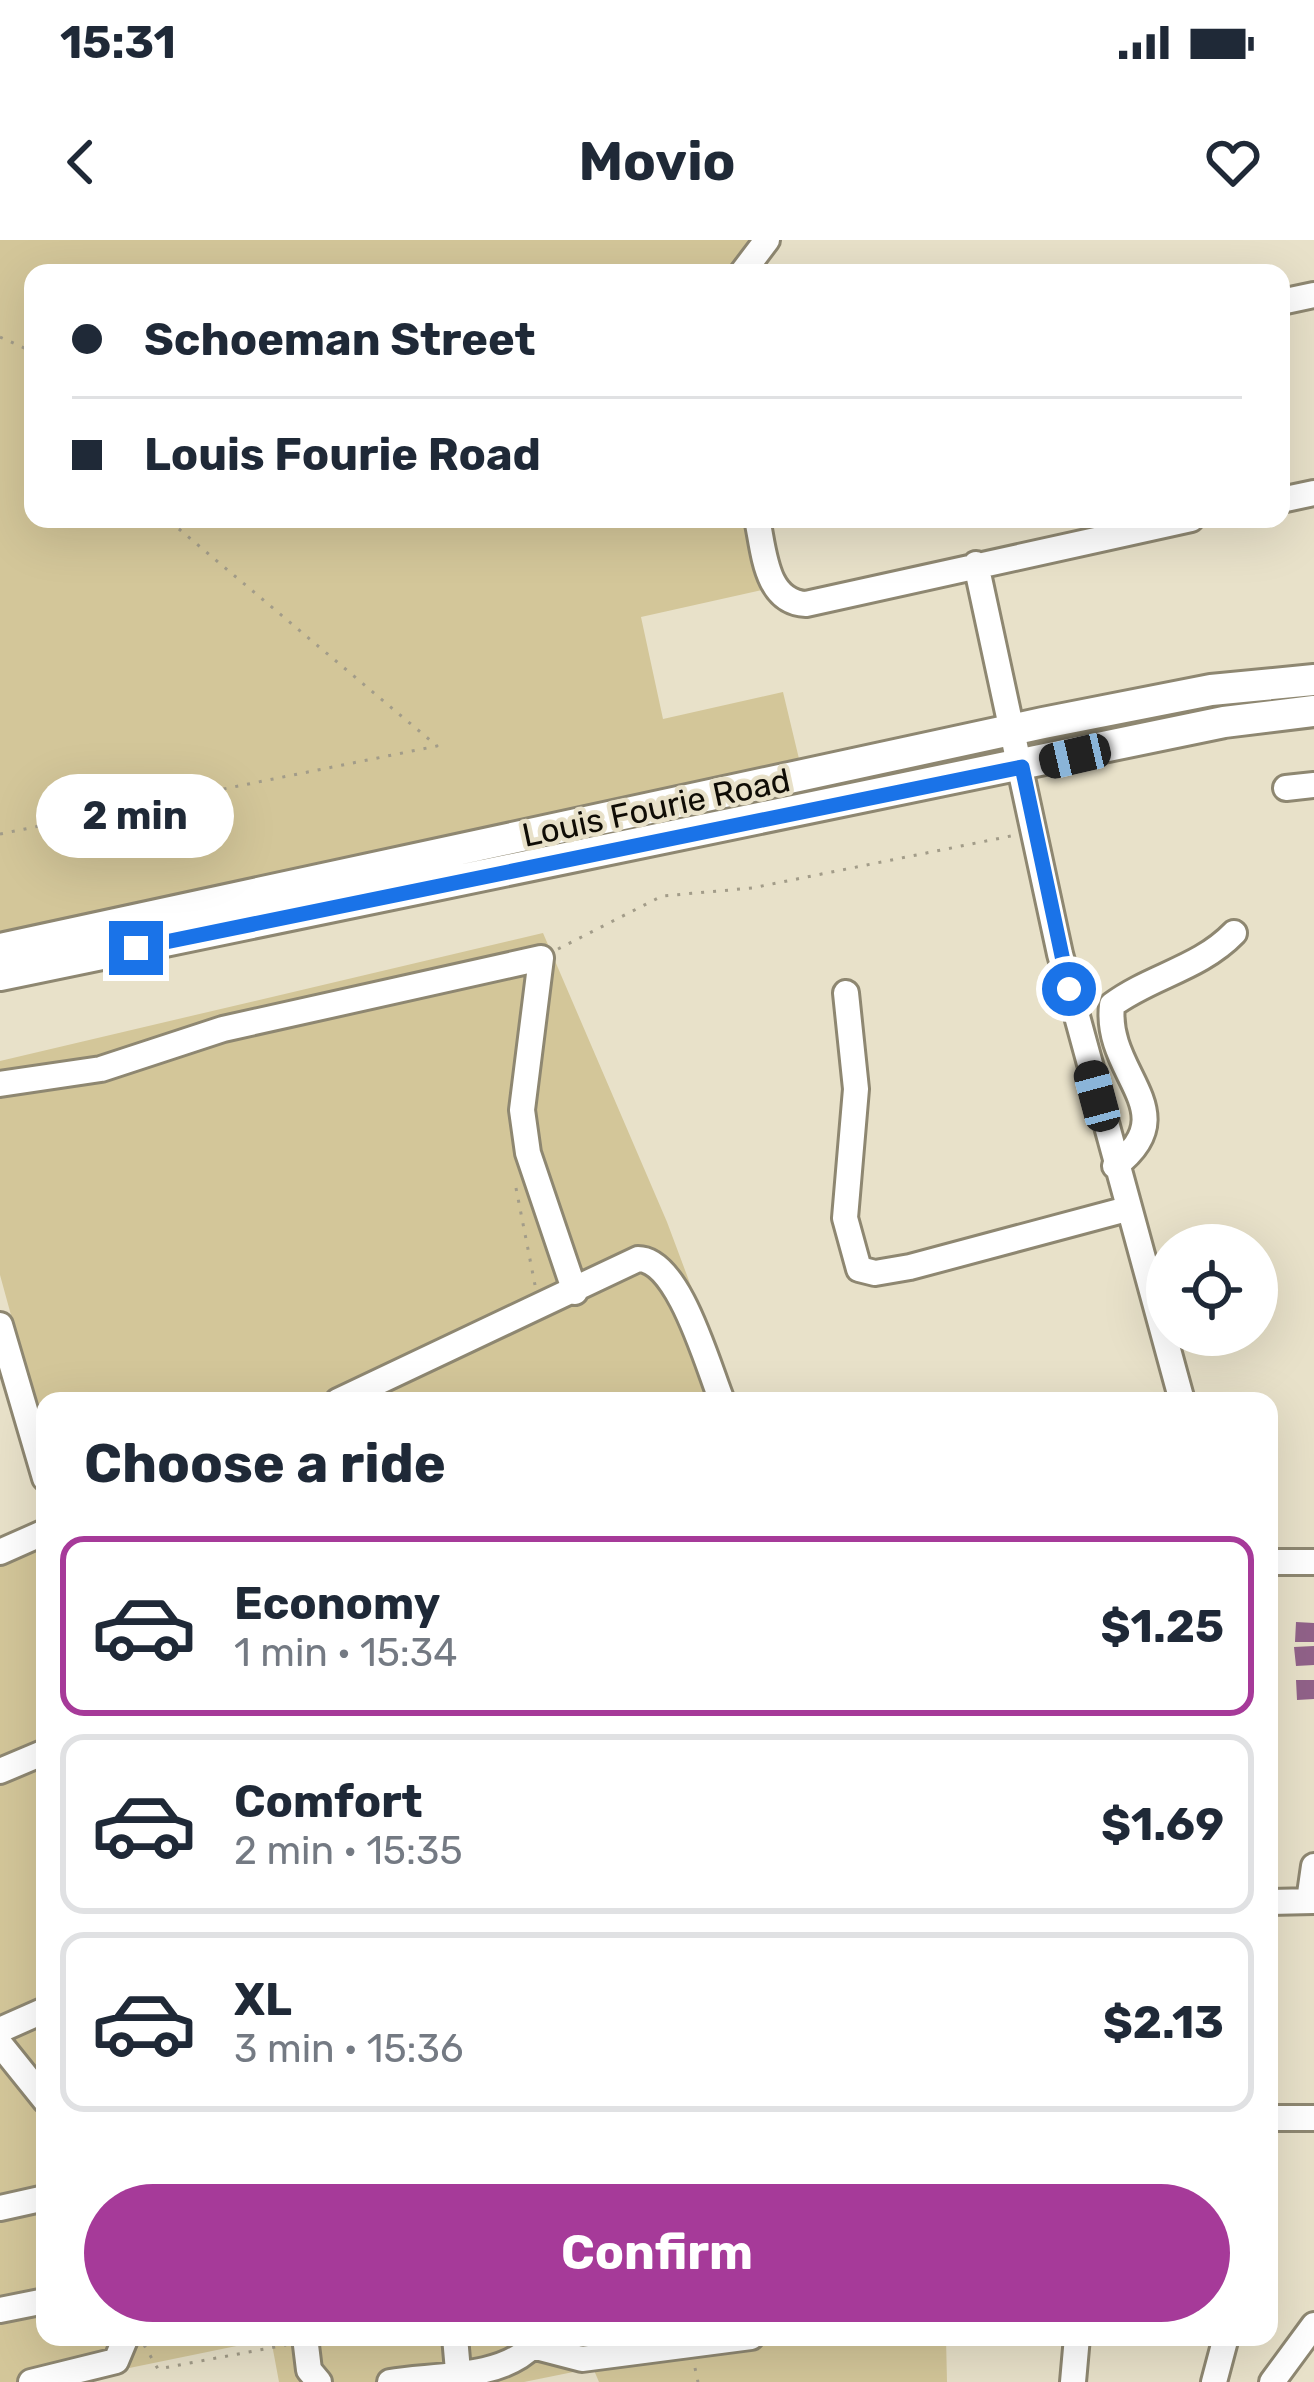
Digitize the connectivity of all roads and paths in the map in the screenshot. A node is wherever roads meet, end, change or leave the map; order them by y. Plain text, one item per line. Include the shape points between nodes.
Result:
1 (767, 240) edge
2 (749, 264) edge
3 (178, 528) edge
4 (759, 528) edge
5 (1148, 528) edge
6 (976, 564) junction
7 (1314, 680) edge
8 (1314, 711) edge
9 (1013, 729) junction
10 (1022, 767) junction
11 (1314, 785) edge
12 (1286, 788) dead end
13 (1035, 831) junction
14 (0, 834) edge
15 (1234, 933) dead end
16 (0, 949) edge
17 (541, 958) junction
18 (0, 975) edge
19 (846, 993) dead end
20 (0, 1084) edge
21 (528, 1153) junction
22 (1115, 1166) junction
23 (1127, 1209) junction
24 (575, 1292) junction
25 (535, 1311) junction
26 (0, 1325) edge
27 (358, 1392) edge
28 (718, 1392) edge
29 (1179, 1392) edge
30 (11, 1408) edge
31 (36, 1459) edge
32 (36, 1536) edge
33 (0, 1552) edge
34 (1278, 1562) edge
35 (1314, 1562) edge
36 (36, 1756) edge
37 (0, 1771) edge
38 (1314, 1865) edge
39 (1311, 1901) edge
40 (1278, 1902) edge
41 (36, 2014) edge
42 (0, 2030) edge
43 (0, 2044) edge
44 (36, 2084) edge
45 (1278, 2118) edge
46 (1314, 2118) edge
47 (36, 2200) edge
48 (0, 2208) edge
49 (36, 2303) edge
50 (0, 2310) edge
51 (1314, 2325) edge
52 (122, 2346) edge
53 (144, 2346) edge
54 (275, 2346) edge
55 (306, 2346) edge
56 (456, 2346) edge
57 (527, 2346) edge
58 (543, 2346) edge
59 (682, 2346) edge
60 (1076, 2346) edge
61 (1224, 2346) edge
62 (458, 2372) junction
63 (31, 2382) edge
64 (319, 2382) edge
65 (390, 2382) edge
66 (1072, 2382) edge
67 (1214, 2382) edge
68 (1272, 2382) edge

1 - 2 street
3 - 14 path via 437,746
4 - 6 street via 772,583 806,604
5 - 6 street
6 - 9 street
7 - 9 main road, Louis Fourie Road via 1211,690
8 - 10 main road, Louis Fourie Road via 1224,722
9 - 10 street
9 - 16 main road, Louis Fourie Road
10 - 13 street
10 - 18 main road, Louis Fourie Road
11 - 12 street
13 - 17 path via 752,888 662,896
13 - 22 street
15 - 22 street via 1200,962 1112,1005 1120,1055 1147,1121 1141,1147
17 - 20 street via 223,1029 101,1069
17 - 21 street via 522,1110
19 - 23 street via 856,1089 845,1218 859,1269 910,1267
21 - 24 street
21 - 25 path via 515,1182
22 - 23 street
23 - 29 street
24 - 25 street
24 - 28 street via 638,1258 660,1266
25 - 27 street
26 - 30 street
30 - 31 street
32 - 33 street
34 - 35 street
36 - 37 street
38 - 39 street
39 - 40 street
41 - 42 street
43 - 44 street
45 - 46 street
47 - 48 street
49 - 50 street
51 - 68 street
52 - 63 street via 116,2361
53 - 54 path via 158,2369
55 - 64 street
56 - 62 street
57 - 62 street via 511,2361
58 - 59 street via 582,2359
60 - 66 street
61 - 67 street
62 - 65 street

